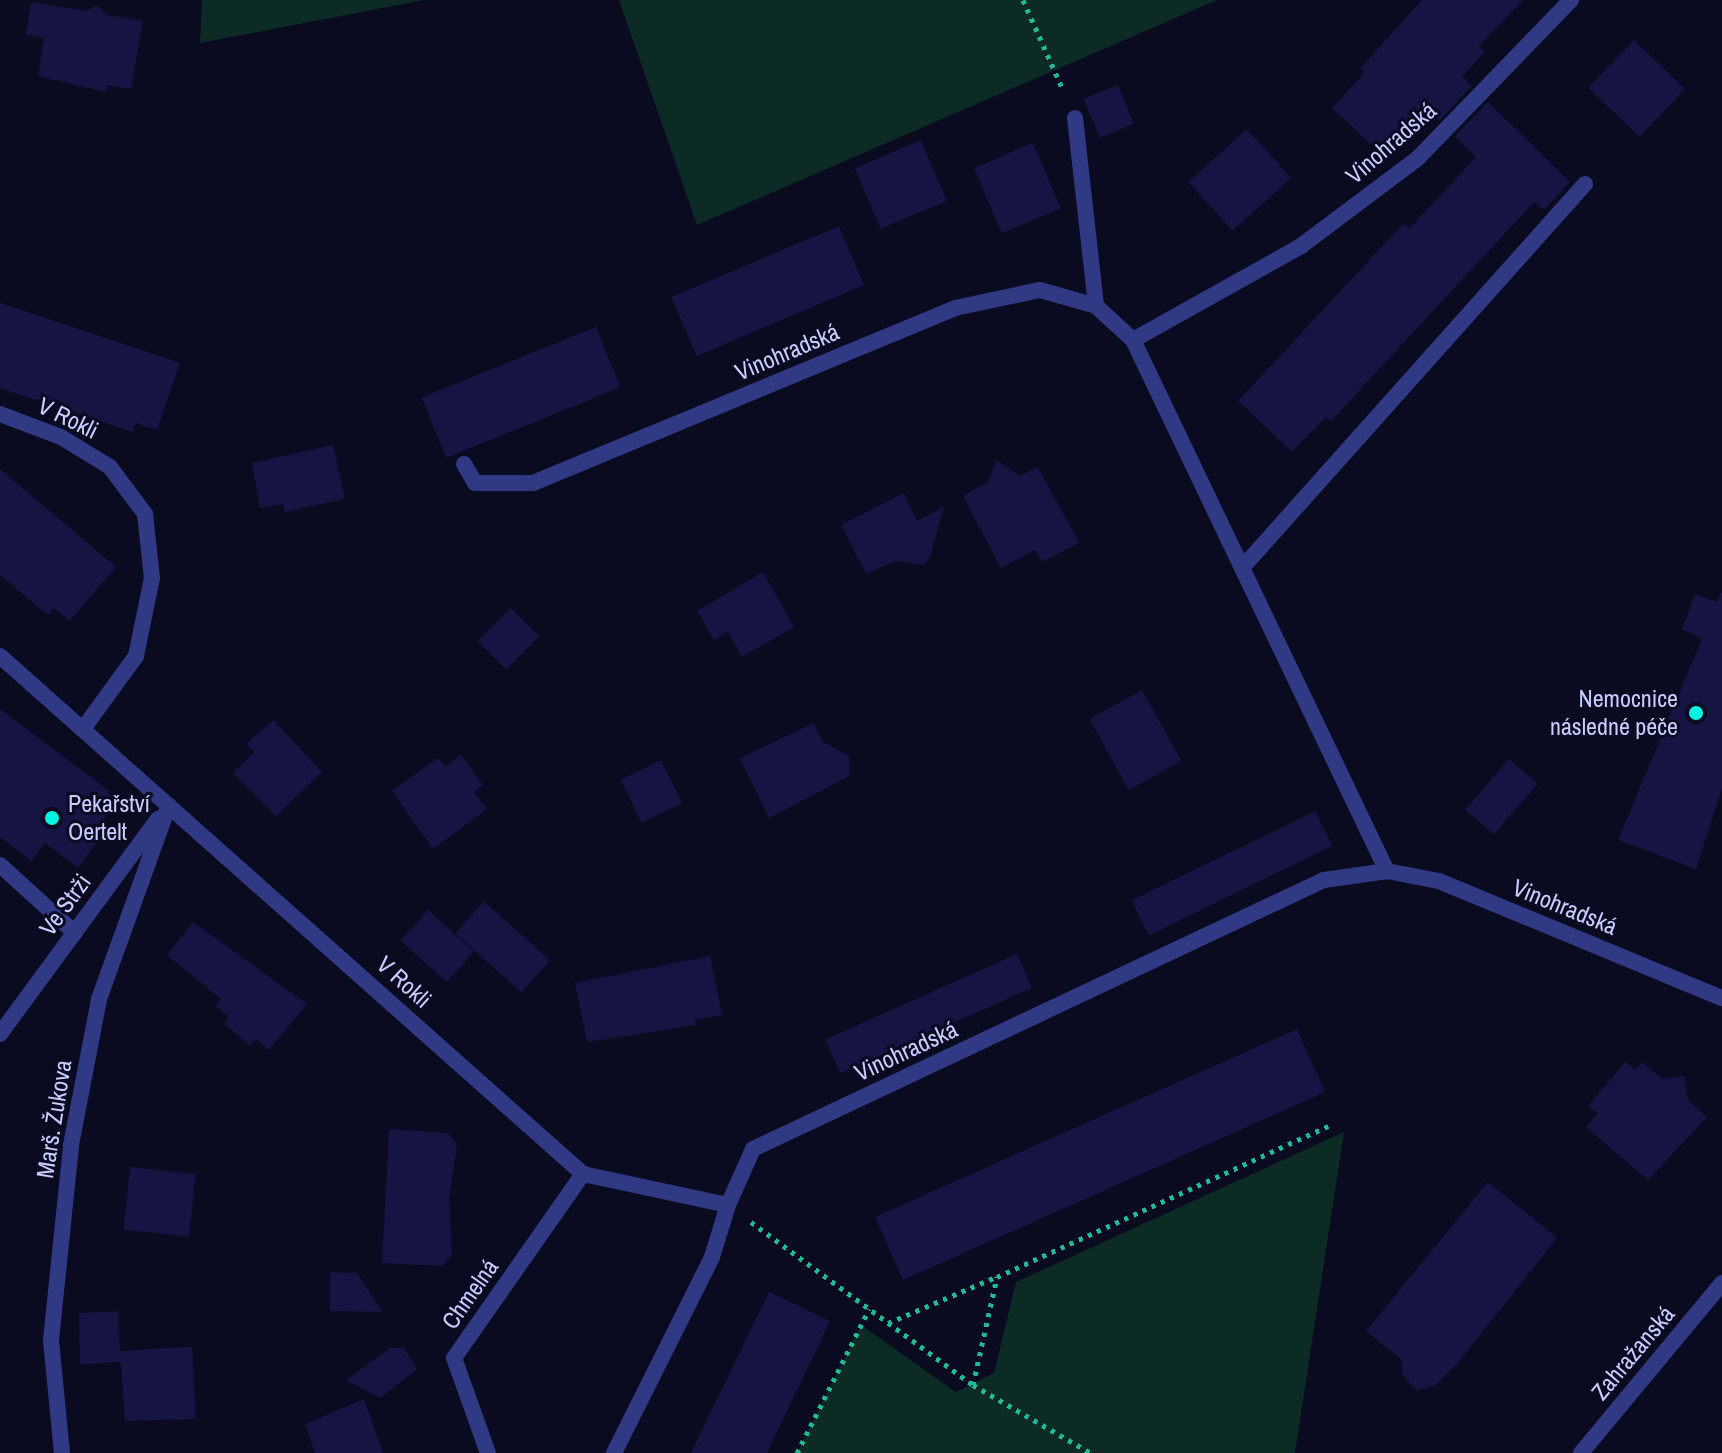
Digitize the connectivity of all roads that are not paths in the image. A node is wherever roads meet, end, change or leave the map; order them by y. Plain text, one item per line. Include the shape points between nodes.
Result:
1 (1571, 0) edge
2 (1075, 118) road end
3 (1585, 184) dead end
4 (1096, 306) junction
5 (1133, 340) junction
6 (0, 414) edge
7 (464, 464) dead end
8 (1242, 568) junction
9 (0, 656) edge
10 (83, 729) junction
11 (169, 805) junction
12 (0, 865) edge
13 (1387, 871) junction
14 (75, 933) junction
15 (1722, 998) edge
16 (0, 1034) edge
17 (583, 1174) junction
18 (728, 1205) junction
19 (1722, 1283) edge
20 (62, 1453) edge
21 (488, 1453) edge
22 (614, 1453) edge
23 (1581, 1453) edge

1 - 5 street, Vinohradská via 1418,158 1301,246
2 - 4 street
3 - 8 street
4 - 5 street, Vinohradská
4 - 7 street, Vinohradská via 1040,290 955,308 533,483 475,483
5 - 8 street, Vinohradská
6 - 10 street, V Rokli via 61,437 110,467 145,514 152,578 136,656
8 - 13 street, Vinohradská
9 - 10 street, V Rokli
10 - 11 street, V Rokli
11 - 14 street, Ve Strži
11 - 17 street, V Rokli
11 - 20 street, Marš. Žukova via 99,999 71,1145 51,1340
12 - 14 street
13 - 15 street, Vinohradská via 1439,881
13 - 18 street, Vinohradská via 1324,880 753,1149
14 - 16 street, Ve Strži
17 - 18 street, V Rokli
17 - 21 street, Chmelná via 454,1358
18 - 22 street, Vinohradská via 712,1257
19 - 23 street, Zahražanská

